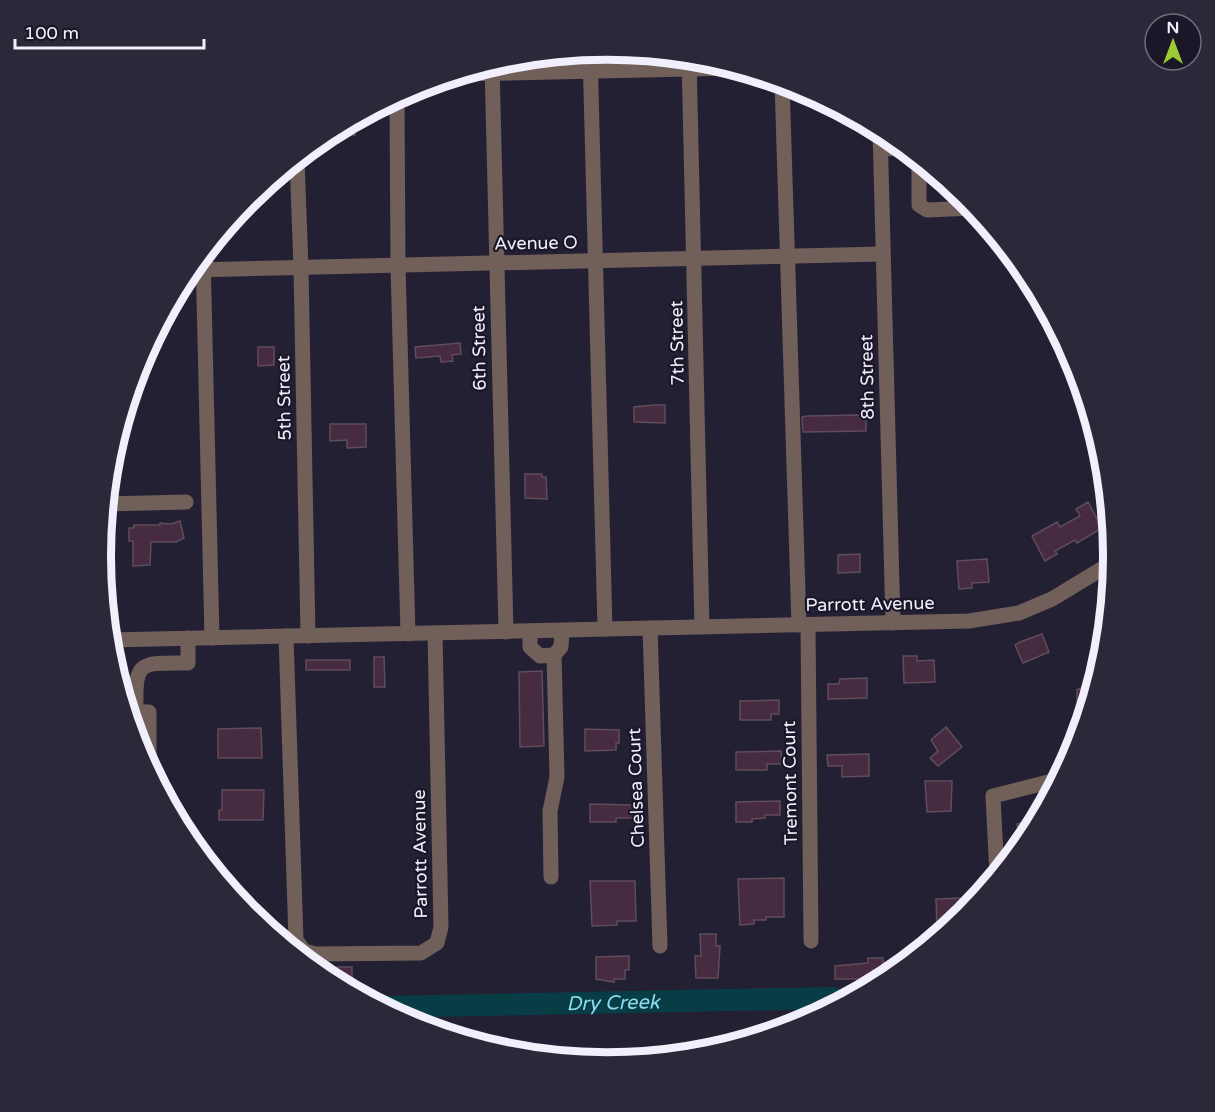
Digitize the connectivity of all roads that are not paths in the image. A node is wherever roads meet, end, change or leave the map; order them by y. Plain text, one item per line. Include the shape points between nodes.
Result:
1 (590, 61) edge
2 (674, 64) edge
3 (689, 67) edge
4 (513, 70) edge
5 (590, 72) junction
6 (492, 74) edge
7 (782, 92) edge
8 (396, 107) edge
9 (881, 142) edge
10 (881, 149) junction
11 (890, 149) edge
12 (297, 169) edge
13 (919, 170) edge
14 (961, 209) edge
15 (883, 254) junction
16 (787, 256) junction
17 (695, 259) junction
18 (595, 261) junction
19 (497, 263) junction
20 (206, 265) edge
21 (398, 266) junction
22 (301, 268) junction
23 (199, 274) edge
24 (186, 502) dead end
25 (115, 504) edge
26 (1103, 568) edge
27 (892, 623) junction
28 (803, 625) junction
29 (702, 627) junction
30 (650, 628) junction
31 (605, 629) junction
32 (562, 630) junction
33 (530, 631) junction
34 (506, 632) junction
35 (435, 633) junction
36 (408, 634) junction
37 (286, 636) junction
38 (308, 636) junction
39 (212, 638) junction
40 (188, 639) junction
41 (119, 640) edge
42 (554, 656) junction
43 (133, 701) edge
44 (137, 712) edge
45 (149, 746) edge
46 (1048, 782) edge
47 (996, 864) edge
48 (551, 877) dead end
49 (811, 941) dead end
50 (299, 945) edge
51 (660, 946) dead end
52 (309, 952) edge

1 - 5 street
2 - 5 street
3 - 17 street, 7th Street
4 - 5 street
5 - 18 street
6 - 19 street, 6th Street
7 - 16 street, Tremont Court
8 - 21 street
9 - 10 street, 8th Street
10 - 11 street
10 - 15 street, 8th Street
12 - 22 street, 5th Street
13 - 14 street via 920,205 927,210
15 - 16 street, Avenue O
15 - 27 street, 8th Street
16 - 17 street, Avenue O
16 - 28 street, Tremont Court
17 - 18 street, Avenue O
17 - 29 street, 7th Street
18 - 19 street, Avenue O
18 - 31 street
19 - 21 street, Avenue O
19 - 34 street, 6th Street
20 - 22 street, Avenue O
21 - 22 street, Avenue O
21 - 36 street
22 - 38 street, 5th Street
23 - 39 street
24 - 25 street
26 - 27 street, Parrott Avenue via 1052,599 1019,613 969,621
27 - 28 street, Parrott Avenue
28 - 29 street, Parrott Avenue
28 - 49 street, Tremont Court
29 - 30 street, Parrott Avenue
30 - 31 street, Parrott Avenue
30 - 51 street, Chelsea Court
31 - 32 street, Parrott Avenue
32 - 33 street, Parrott Avenue
32 - 42 street via 561,647
33 - 34 street, Parrott Avenue
33 - 42 street via 530,647 540,656
34 - 35 street, Parrott Avenue
35 - 36 street, Parrott Avenue
35 - 52 street, Parrott Avenue via 441,927 436,943 421,953
36 - 38 street, Parrott Avenue
37 - 38 street, Parrott Avenue
37 - 39 street, Parrott Avenue
37 - 50 street, Parrott Avenue via 296,940
39 - 40 street, Parrott Avenue
40 - 41 street, Parrott Avenue
40 - 43 street via 188,663 148,664 138,673
42 - 48 street via 557,777 550,811
44 - 45 street via 149,712
46 - 47 street via 993,796

